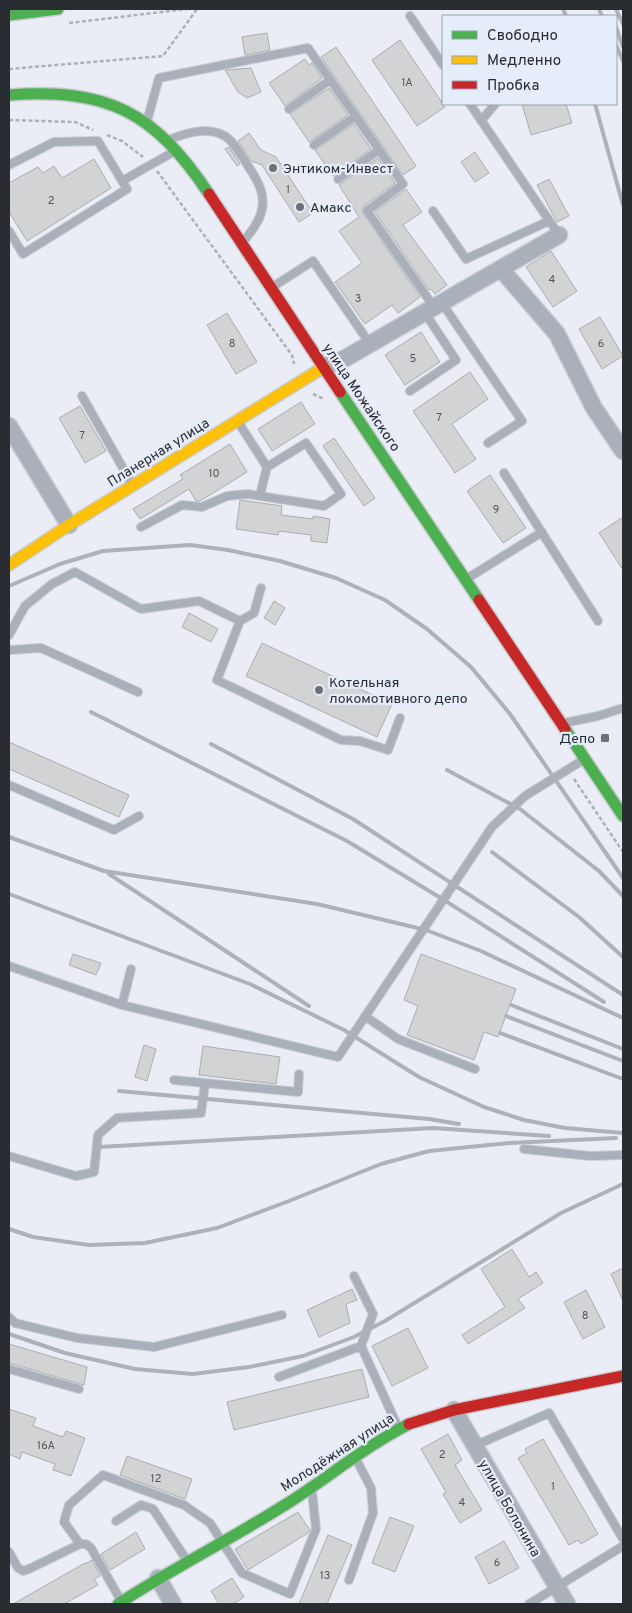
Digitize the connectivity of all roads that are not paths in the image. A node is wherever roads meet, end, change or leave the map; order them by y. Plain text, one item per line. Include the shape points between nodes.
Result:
1 (58, 9) edge
2 (9, 15) edge
3 (410, 16) dead end
4 (442, 64) edge
5 (330, 80) junction
6 (9, 95) edge
7 (471, 105) edge
8 (494, 105) edge
9 (289, 109) dead end
10 (356, 116) junction
11 (481, 121) junction
12 (146, 122) junction
13 (168, 141) junction
14 (314, 145) dead end
15 (379, 150) junction
16 (176, 151) junction
17 (9, 166) edge
18 (338, 180) dead end
19 (122, 181) junction
20 (433, 211) dead end
21 (549, 221) junction
22 (9, 231) edge
23 (559, 235) joint
24 (242, 244) junction
25 (501, 269) junction
26 (271, 288) junction
27 (434, 308) junction
28 (370, 344) junction
29 (324, 367) junction
30 (410, 390) dead end
31 (82, 396) dead end
32 (237, 420) junction
33 (9, 426) edge
34 (488, 443) dead end
35 (623, 451) edge
36 (267, 467) junction
37 (504, 473) dead end
38 (133, 485) junction
39 (260, 496) junction
40 (69, 525) junction
41 (142, 527) dead end
42 (542, 532) junction
43 (9, 565) edge
44 (466, 579) junction
45 (261, 588) dead end
46 (240, 621) junction
47 (598, 621) dead end
48 (9, 636) edge
49 (9, 650) edge
50 (138, 692) dead end
51 (623, 708) edge
52 (400, 718) dead end
53 (562, 723) junction
54 (586, 758) junction
55 (9, 785) edge
56 (139, 816) dead end
57 (623, 816) edge
58 (9, 966) edge
59 (131, 969) dead end
60 (122, 1004) junction
61 (365, 1016) junction
62 (475, 1069) dead end
63 (299, 1074) dead end
64 (174, 1080) dead end
65 (205, 1083) junction
66 (524, 1149) dead end
67 (623, 1155) edge
68 (9, 1156) edge
69 (354, 1276) dead end
70 (282, 1315) dead end
71 (9, 1316) edge
72 (362, 1346) junction
73 (9, 1369) edge
74 (623, 1376) edge
75 (279, 1377) dead end
76 (79, 1389) dead end
77 (454, 1410) junction
78 (399, 1429) junction
79 (474, 1446) junction
80 (355, 1457) junction
81 (312, 1486) junction
82 (116, 1521) dead end
83 (623, 1539) edge
84 (221, 1542) junction
85 (80, 1544) junction
86 (623, 1546) edge
87 (9, 1552) edge
88 (188, 1561) junction
89 (158, 1578) junction
90 (349, 1580) dead end
91 (557, 1588) junction
92 (120, 1603) edge
93 (173, 1604) edge
94 (529, 1604) edge
95 (567, 1604) edge

1 - 2 main road
3 - 4 lane
5 - 9 lane
5 - 10 lane
5 - 12 lane via 308,48 160,78
6 - 12 main road, улица Можайского via 34,92 84,97 107,102
7 - 11 lane
8 - 11 lane
10 - 14 lane
10 - 15 lane
11 - 21 lane
12 - 13 main road, улица Можайского
13 - 16 main road, улица Можайского
13 - 24 lane via 192,132 208,131 230,140 256,178 263,195 258,220
15 - 18 lane
15 - 27 lane via 403,184 367,211
16 - 19 lane
16 - 24 main road, улица Можайского
17 - 19 lane via 54,142 98,141
19 - 22 lane via 127,190 24,254
20 - 21 lane via 466,259
21 - 23 lane
23 - 25 street
24 - 26 main road, улица Можайского
25 - 27 street
25 - 35 street via 557,334 594,408
26 - 28 lane via 313,261
26 - 29 main road, улица Можайского
27 - 28 street
27 - 30 lane via 456,360
27 - 34 lane via 522,421
28 - 29 street
29 - 32 main road, Планерная улица
29 - 44 main road, улица Можайского
31 - 38 lane
32 - 36 lane
32 - 38 main road, Планерная улица
33 - 40 street
36 - 39 lane
36 - 39 lane via 306,442 342,494 324,506
37 - 42 lane
38 - 40 main road, Планерная улица
39 - 41 lane via 227,496 202,507 182,505
40 - 43 main road, Планерная улица
42 - 44 lane
42 - 47 lane
44 - 53 main road, улица Можайского
45 - 46 lane via 254,613
46 - 48 lane via 199,601 141,609 75,572 52,584 25,606
46 - 52 lane via 217,680 341,740 360,741 388,750
49 - 50 lane via 41,648
51 - 53 lane
53 - 54 main road, улица Можайского
54 - 57 main road, улица Можайского
54 - 61 lane via 525,796 492,828
55 - 56 lane via 114,830
58 - 60 lane
59 - 60 lane
60 - 61 lane via 338,1057
61 - 62 lane via 398,1039
63 - 65 lane via 298,1092
64 - 65 lane
65 - 68 lane via 201,1112 116,1118 98,1135 94,1172 76,1176
66 - 67 lane via 590,1156
69 - 72 lane via 373,1314
70 - 71 lane via 154,1347 77,1338 15,1323
72 - 75 lane
72 - 78 lane
73 - 76 lane
74 - 77 main road, Молодёжная улица
77 - 78 main road, Молодёжная улица via 414,1420
77 - 79 street, улица Болонина
78 - 80 main road, Молодёжная улица
79 - 83 lane via 548,1413
79 - 91 street, улица Болонина
80 - 81 main road, Молодёжная улица
80 - 90 lane via 371,1488 373,1513
81 - 84 main road, Молодёжная улица
81 - 84 lane via 316,1529 290,1594 242,1573
82 - 88 lane via 141,1505 153,1509
84 - 85 lane via 210,1523 184,1505 103,1474 69,1505 64,1522
84 - 88 main road, Молодёжная улица
85 - 87 lane via 23,1571
85 - 92 lane via 91,1548
86 - 91 lane
88 - 89 main road, Молодёжная улица
89 - 92 main road, Молодёжная улица
89 - 93 street
91 - 94 lane
91 - 95 street, улица Болонина

